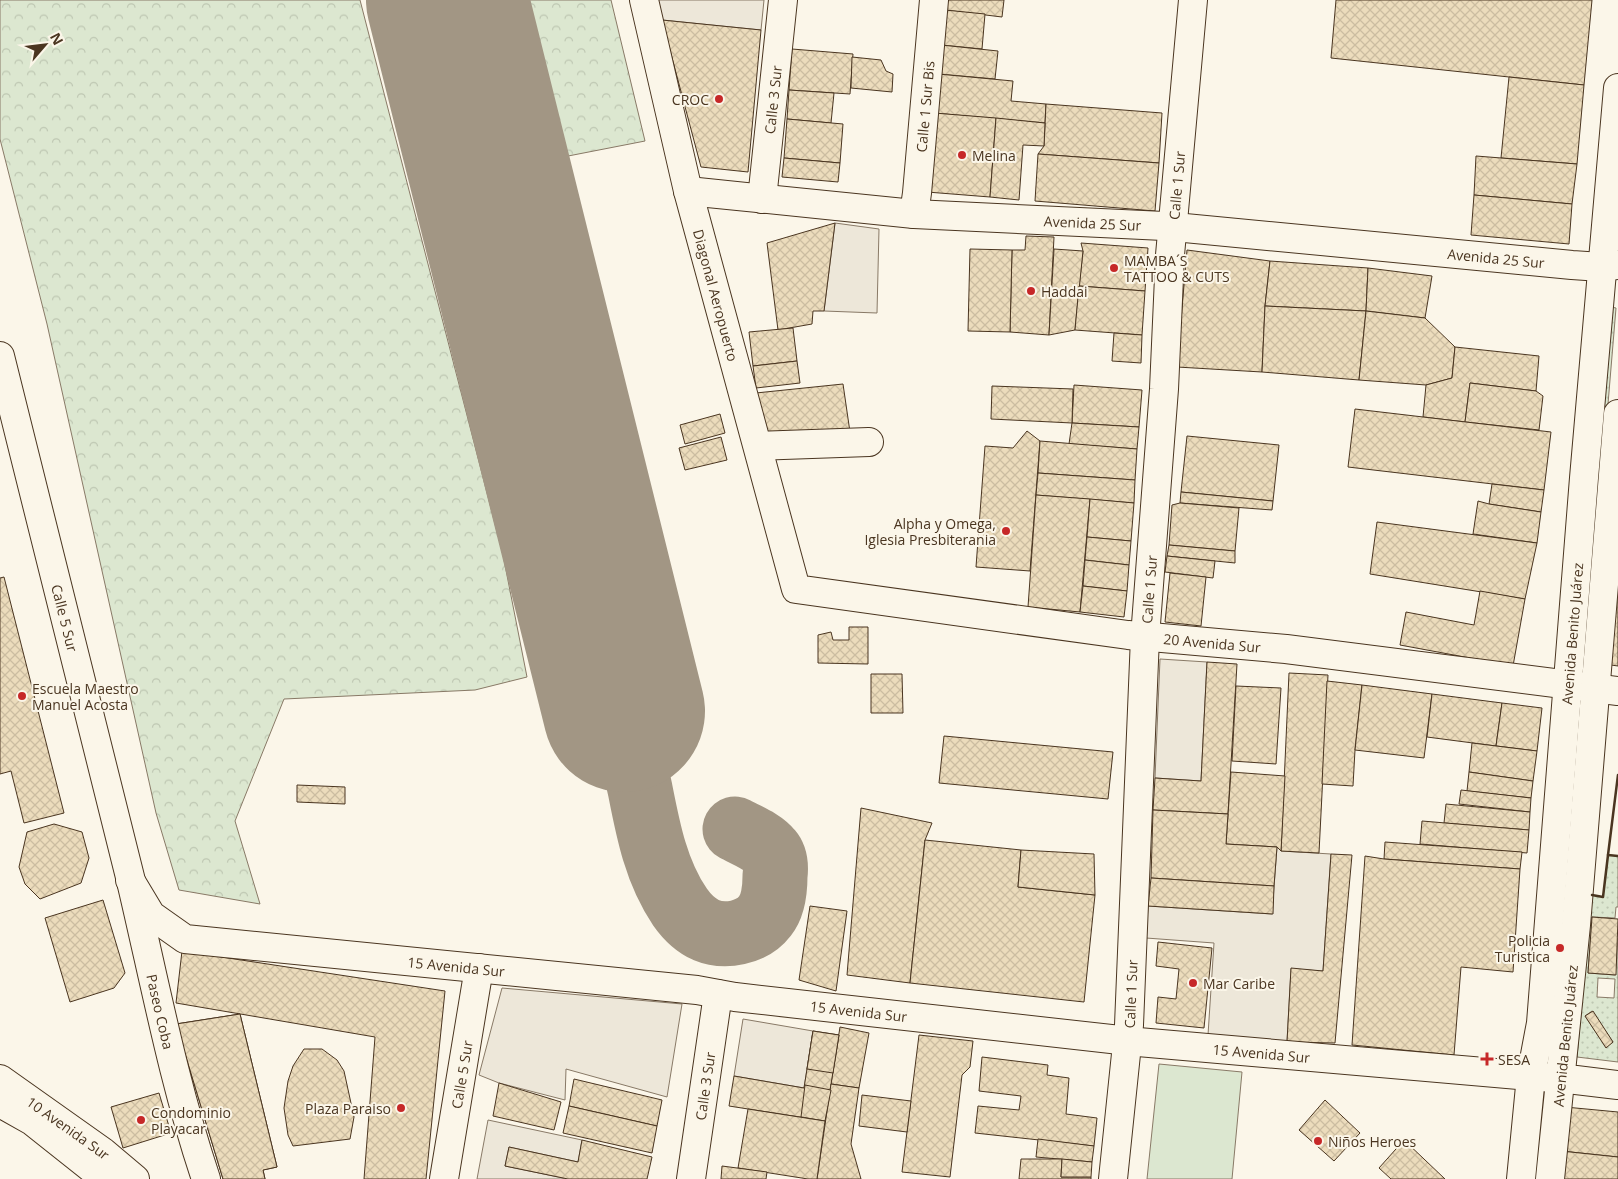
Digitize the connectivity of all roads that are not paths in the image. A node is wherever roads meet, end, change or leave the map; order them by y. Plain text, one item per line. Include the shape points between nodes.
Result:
1 (644, 0) edge
2 (783, 0) edge
3 (934, 0) edge
4 (1193, 0) edge
5 (1618, 88) edge
6 (688, 191) junction
7 (762, 199) junction
8 (914, 214) junction
9 (1172, 227) junction
10 (1610, 266) edge
11 (0, 356) edge
12 (1618, 414) edge
13 (869, 442) dead end
14 (758, 446) junction
15 (796, 589) joint
16 (1145, 637) junction
17 (1568, 684) junction
18 (1607, 689) edge
19 (130, 880) junction
20 (186, 939) junction
21 (479, 968) junction
22 (154, 985) junction
23 (718, 994) junction
24 (1127, 1041) junction
25 (1532, 1076) junction
26 (0, 1079) edge
27 (1560, 1079) junction
28 (1618, 1085) edge
29 (0, 1103) edge
30 (194, 1142) junction
31 (105, 1179) edge
32 (135, 1179) edge
33 (191, 1179) edge
34 (206, 1179) edge
35 (444, 1179) edge
36 (691, 1179) edge
37 (1113, 1179) edge
38 (1521, 1179) edge
39 (1550, 1179) edge

1 - 6 street, Diagonal Aeropuerto
2 - 7 street, Calle 3 Sur
3 - 8 street, Calle 1 Sur Bis
4 - 9 street, Calle 1 Sur
5 - 10 street, Avenida Benito Juárez
6 - 7 street, Avenida 25 Sur
6 - 14 street, Diagonal Aeropuerto
7 - 8 street, Avenida 25 Sur
8 - 9 street, Avenida 25 Sur
9 - 10 street, Avenida 25 Sur
9 - 16 street, Calle 1 Sur via 1164,389
10 - 17 street, Avenida Benito Juárez
11 - 19 street, Calle 5 Sur
12 - 18 street, Avenida Benito Juárez
13 - 14 street
14 - 15 street, Diagonal Aeropuerto
15 - 16 street, 20 Avenida Sur
16 - 17 street, 20 Avenida Sur via 1286,649
16 - 24 street, Calle 1 Sur
17 - 18 street, 20 Avenida Sur
17 - 25 street, Avenida Benito Juárez via 1541,1023
18 - 27 street, Avenida Benito Juárez via 1576,925
19 - 20 street, 15 Avenida Sur via 151,915
19 - 22 street, Paseo Coba
20 - 21 street, 15 Avenida Sur
20 - 22 street via 172,947
21 - 23 street, 15 Avenida Sur
21 - 35 street, Calle 5 Sur
22 - 30 street, Paseo Coba
23 - 24 street, 15 Avenida Sur
23 - 36 street, Calle 3 Sur
24 - 25 street, 15 Avenida Sur
24 - 37 street, Calle 1 Sur
25 - 27 street, 15 Avenida Sur
25 - 38 street, Avenida Benito Juárez
26 - 32 street, 10 Avenida Sur via 103,1152
27 - 28 street, 15 Avenida Sur
27 - 39 street, Avenida Benito Juárez
29 - 31 street, 10 Avenida Sur via 32,1121
30 - 33 street, Paseo Coba
30 - 34 street, Paseo Coba

